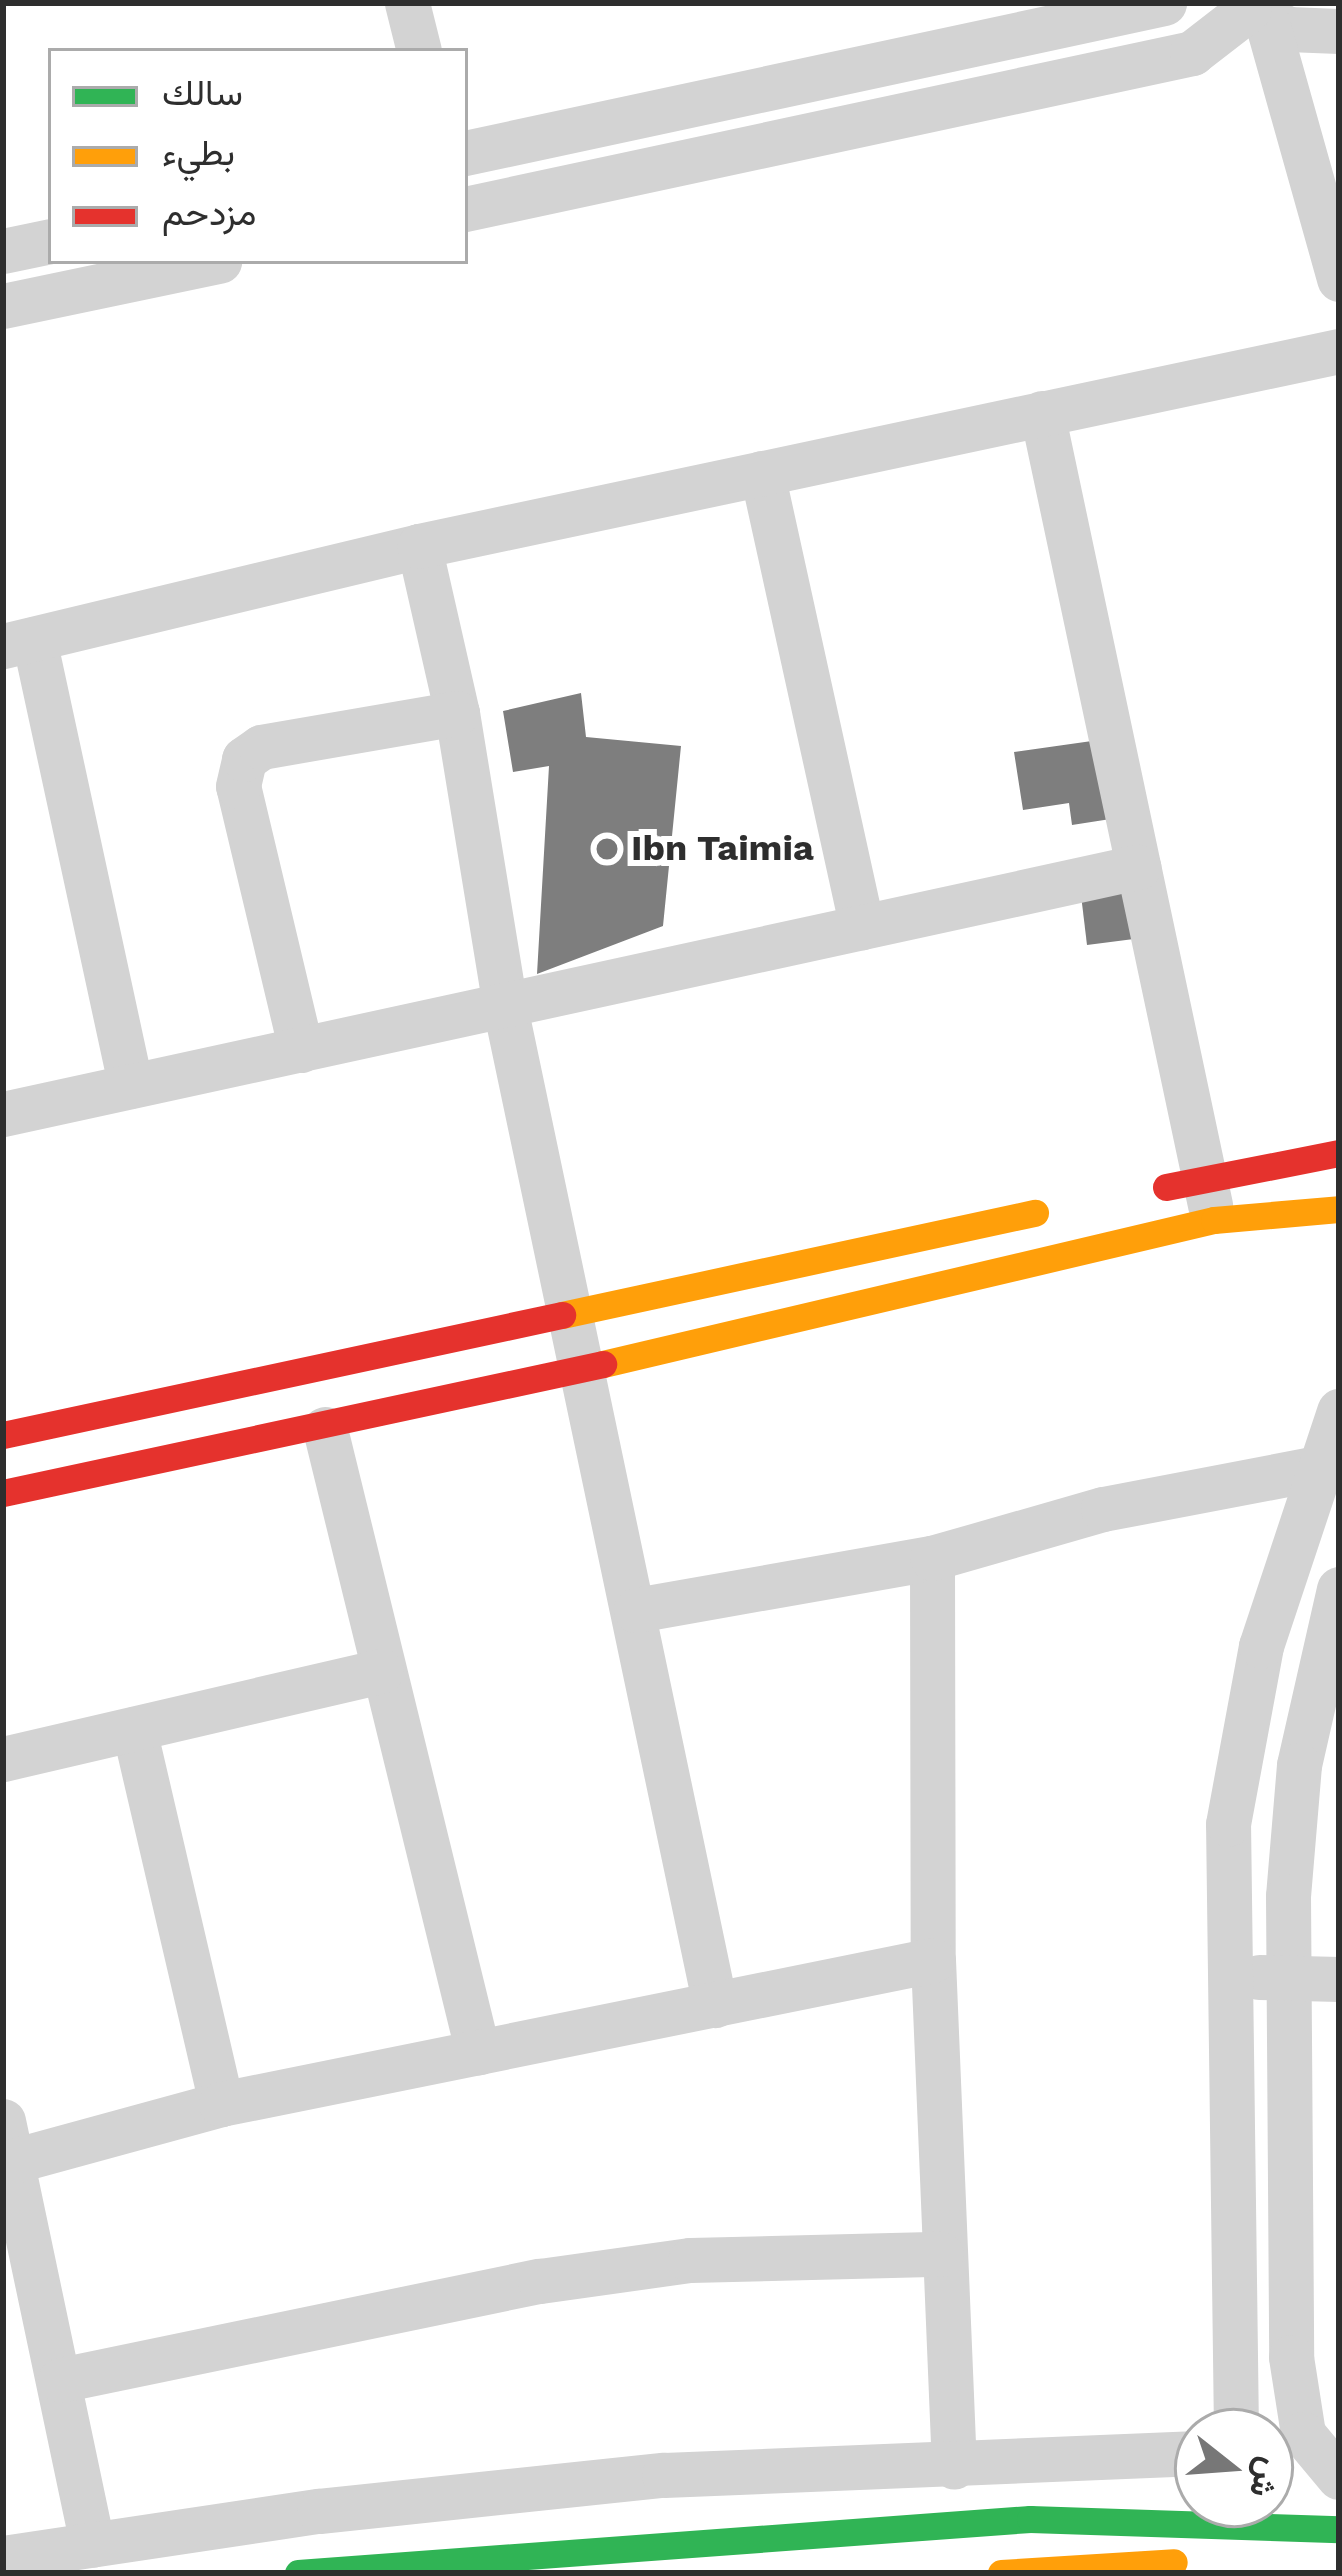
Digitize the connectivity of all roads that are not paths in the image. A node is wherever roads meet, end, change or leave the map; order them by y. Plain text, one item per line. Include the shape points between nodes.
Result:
1 (407, 3) edge
2 (1164, 3) edge
3 (1253, 11) edge
4 (1339, 31) edge
5 (418, 48) edge
6 (468, 152) edge
7 (468, 208) edge
8 (48, 242) edge
9 (3, 251) edge
10 (205, 264) edge
11 (1339, 279) edge
12 (3, 306) edge
13 (1339, 351) edge
14 (1042, 413) junction
15 (763, 472) junction
16 (419, 546) junction
17 (18, 643) edge
18 (457, 713) junction
19 (1138, 867) junction
20 (862, 927) junction
21 (505, 1007) junction
22 (302, 1050) junction
23 (131, 1086) junction
24 (3, 1114) edge
25 (1339, 1153) edge
26 (1140, 1192) dead end
27 (1209, 1200) junction
28 (1075, 1205) dead end
29 (1339, 1209) edge
30 (573, 1308) junction
31 (585, 1364) junction
32 (1339, 1411) edge
33 (325, 1429) junction
34 (3, 1435) edge
35 (1318, 1468) junction
36 (3, 1493) edge
37 (932, 1558) junction
38 (1339, 1589) edge
39 (636, 1610) junction
40 (381, 1671) junction
41 (134, 1729) junction
42 (3, 1759) edge
43 (934, 1960) junction
44 (1226, 1976) junction
45 (1289, 1978) junction
46 (1339, 1979) edge
47 (715, 2005) junction
48 (478, 2053) junction
49 (221, 2104) junction
50 (8, 2141) edge
51 (941, 2254) junction
52 (60, 2380) junction
53 (1235, 2408) edge
54 (1304, 2435) edge
55 (1174, 2454) edge
56 (954, 2467) junction
57 (1339, 2477) edge
58 (1339, 2530) edge
59 (1211, 2532) edge
60 (92, 2545) junction
61 (1339, 2557) edge
62 (3, 2558) edge
63 (1294, 2558) dead end
64 (298, 2573) edge
65 (1001, 2573) edge

1 - 5 street
2 - 6 street
3 - 4 street
3 - 7 street via 1192,53
3 - 11 street
8 - 9 street
10 - 12 street
13 - 14 street
14 - 15 street
14 - 19 street
15 - 16 street
15 - 20 street
16 - 17 street
16 - 18 street
17 - 23 street
18 - 21 street
18 - 22 street via 260,747 244,759 238,786
19 - 20 street
19 - 27 street
20 - 21 street
21 - 22 street
21 - 30 street
22 - 23 street
23 - 24 street
25 - 27 main road
26 - 27 main road
27 - 29 main road
27 - 31 main road
28 - 30 main road
30 - 31 street
30 - 34 main road
31 - 33 main road
31 - 39 street
32 - 35 street
33 - 36 main road
33 - 40 street
35 - 37 street via 1103,1509
35 - 44 street via 1261,1646 1237,1764
37 - 39 street
37 - 43 street
38 - 45 street via 1293,1808
39 - 47 street
40 - 41 street
40 - 48 street
41 - 42 street
41 - 49 street
43 - 47 street
43 - 51 street
44 - 45 street
44 - 53 street
45 - 46 street
45 - 54 street via 1291,2357
47 - 48 street
48 - 49 street
49 - 50 street
50 - 52 street
51 - 52 street via 626,2269 452,2295
51 - 56 street
52 - 60 street
54 - 57 street
55 - 56 street
56 - 60 street via 664,2475 319,2511
58 - 59 main road
59 - 64 main road via 1030,2519
59 - 65 main road
60 - 62 street
61 - 63 main road

